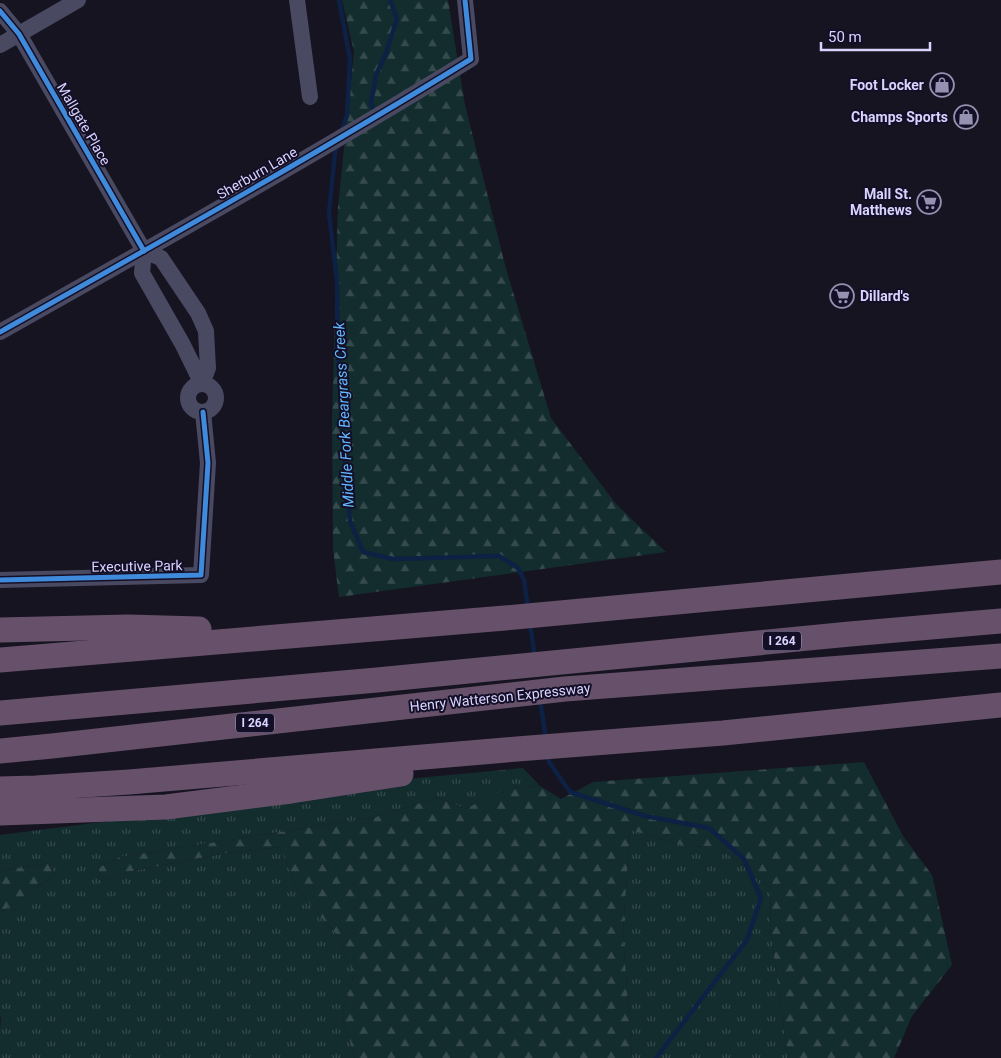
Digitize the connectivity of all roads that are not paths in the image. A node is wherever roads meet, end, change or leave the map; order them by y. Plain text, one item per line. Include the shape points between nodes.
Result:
1 (78, 0) edge
2 (297, 0) edge
3 (465, 0) edge
4 (0, 11) edge
5 (19, 34) junction
6 (0, 45) edge
7 (310, 97) dead end
8 (144, 251) junction
9 (0, 332) edge
10 (202, 384) junction
11 (1001, 572) edge
12 (0, 580) edge
13 (1001, 621) edge
14 (0, 630) edge
15 (321, 633) junction
16 (1001, 656) edge
17 (0, 660) edge
18 (1001, 705) edge
19 (0, 713) edge
20 (0, 751) edge
21 (517, 753) junction
22 (0, 789) edge
23 (12, 812) edge
24 (0, 819) edge

1 - 5 street
2 - 7 street
3 - 8 street, Sherburn Lane via 472,60
4 - 5 street, Mallgate Place
5 - 6 street
5 - 8 street, Mallgate Place
8 - 9 street, Sherburn Lane
8 - 10 street, Executive Park via 142,273
8 - 10 street via 161,258 198,313 206,331 208,368
10 - 12 street, Executive Park via 212,388 216,398 212,408 203,412 208,463 201,575
11 - 15 highway
13 - 19 highway, Henry Watterson Expressway / I 264
14 - 15 highway via 128,627
15 - 17 highway
16 - 20 highway, Henry Watterson Expressway / I 264 via 565,689
18 - 21 highway
21 - 22 highway
21 - 23 highway via 301,789 166,807
23 - 24 highway

